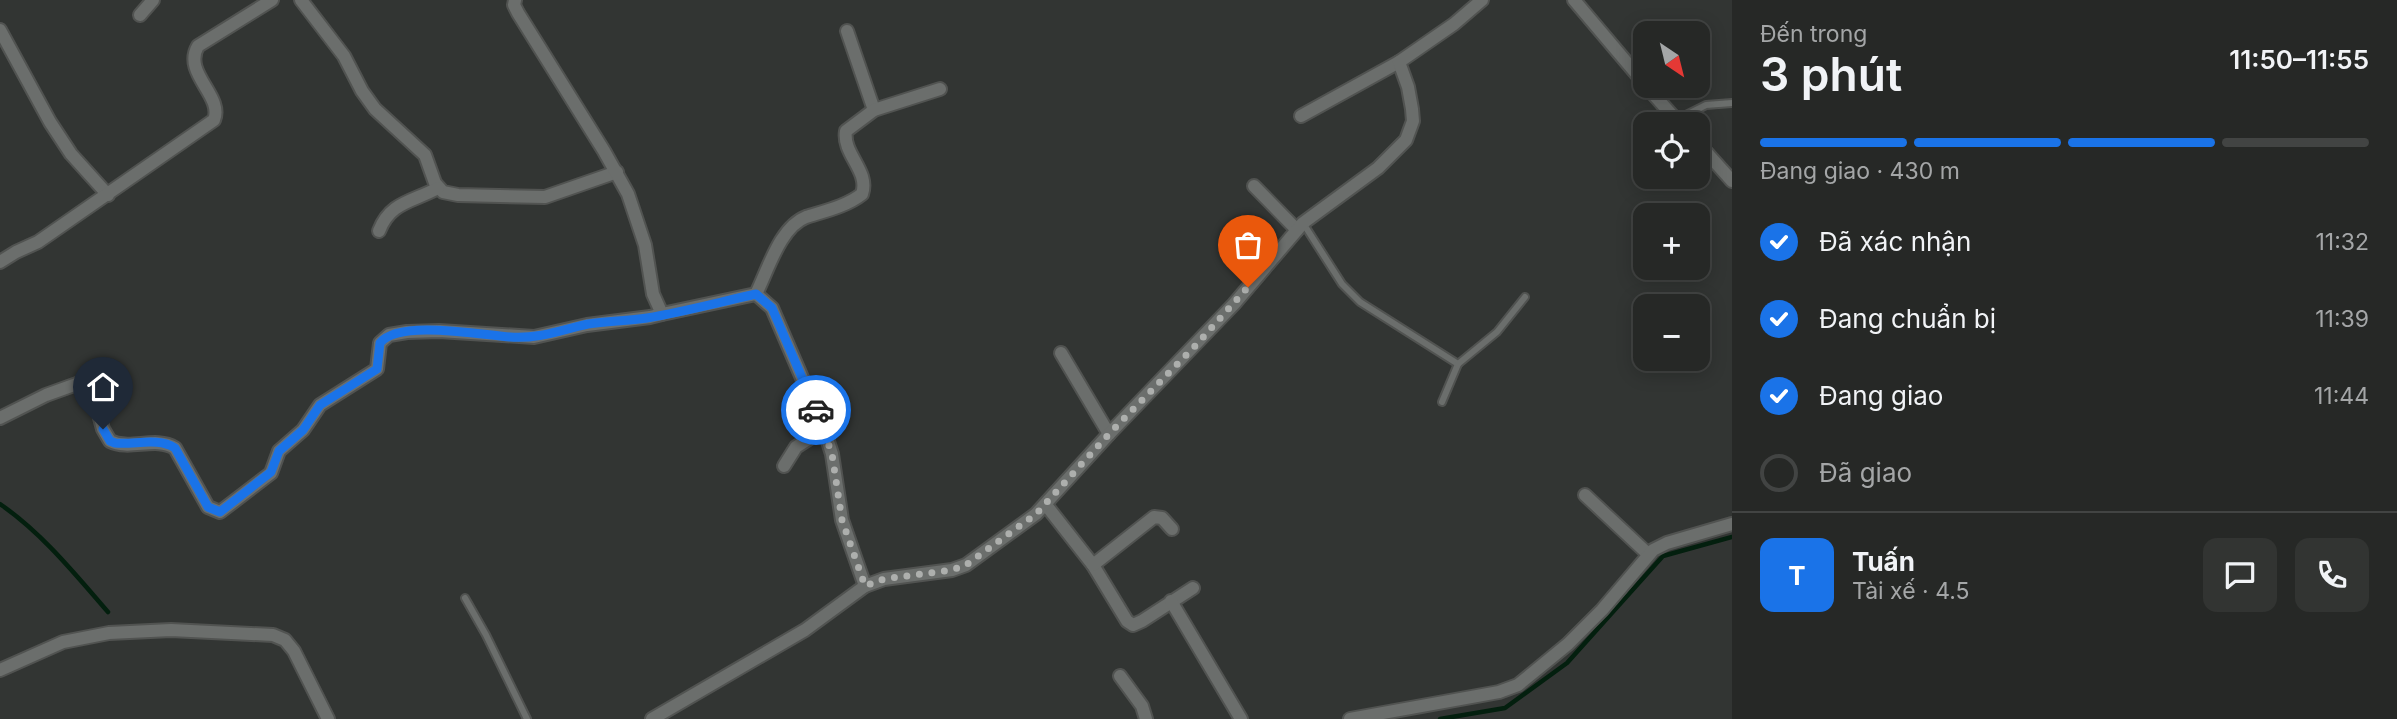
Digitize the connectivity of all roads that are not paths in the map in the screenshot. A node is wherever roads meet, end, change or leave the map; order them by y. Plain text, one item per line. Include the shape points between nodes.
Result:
1 (153, 0) edge
2 (272, 0) edge
3 (302, 0) edge
4 (515, 0) edge
5 (1482, 0) edge
6 (1574, 0) edge
7 (140, 15) dead end
8 (0, 30) edge
9 (847, 32) dead end
10 (1398, 62) junction
11 (1633, 70) edge
12 (940, 89) dead end
13 (1657, 98) edge
14 (1732, 103) edge
15 (874, 110) junction
16 (1669, 112) edge
17 (1696, 112) edge
18 (1301, 116) dead end
19 (1710, 156) edge
20 (617, 172) junction
21 (1732, 181) edge
22 (1254, 186) dead end
23 (438, 188) junction
24 (108, 195) junction
25 (1300, 226) junction
26 (379, 231) dead end
27 (0, 262) edge
28 (756, 294) junction
29 (1525, 297) dead end
30 (662, 314) junction
31 (1061, 353) dead end
32 (1458, 364) junction
33 (1442, 402) dead end
34 (0, 418) edge
35 (824, 429) junction
36 (1109, 434) junction
37 (784, 466) dead end
38 (1585, 495) dead end
39 (1046, 505) junction
40 (1732, 524) edge
41 (1172, 529) dead end
42 (1648, 554) junction
43 (1093, 565) junction
44 (865, 586) junction
45 (1193, 588) dead end
46 (465, 598) dead end
47 (1171, 601) junction
48 (0, 670) edge
49 (1120, 676) dead end
50 (661, 717) edge
51 (328, 719) edge
52 (527, 719) edge
53 (1146, 719) edge
54 (1241, 719) edge
55 (1350, 719) edge

1 - 7 street
2 - 24 street via 194,52 194,65 216,108 214,120
3 - 23 street via 344,56 375,109 425,155
4 - 20 street via 518,13
5 - 10 street
6 - 11 street
8 - 24 street via 50,122
9 - 15 street
10 - 18 street
10 - 25 street via 1412,109 1406,140 1378,168
12 - 15 street
13 - 16 street
14 - 17 lane
15 - 28 street via 845,136 864,179 862,194 790,227
19 - 21 street
20 - 23 street via 545,197 457,195
20 - 30 street via 645,246 653,293
22 - 25 street
23 - 26 street via 391,210
24 - 27 street
25 - 32 lane via 1360,302
25 - 36 street via 1206,334
28 - 30 street
28 - 35 street via 772,308
29 - 32 lane via 1497,332
30 - 34 street via 534,337 439,331 389,335 380,343 377,369 320,405 303,430 279,451 271,472 220,512 208,507 169,444 110,441 85,381
31 - 36 street
32 - 33 lane
35 - 37 street via 796,447
35 - 44 street via 842,520
36 - 39 street
38 - 42 street
39 - 43 street
39 - 44 street via 966,565
40 - 42 street via 1667,543
41 - 43 street via 1162,518 1154,517
42 - 55 street via 1588,625 1518,685
43 - 47 street via 1133,625
44 - 50 street via 805,630
45 - 47 street
46 - 52 lane
47 - 54 street
48 - 51 street via 63,642 108,633 171,630 274,635 294,651
49 - 53 street

